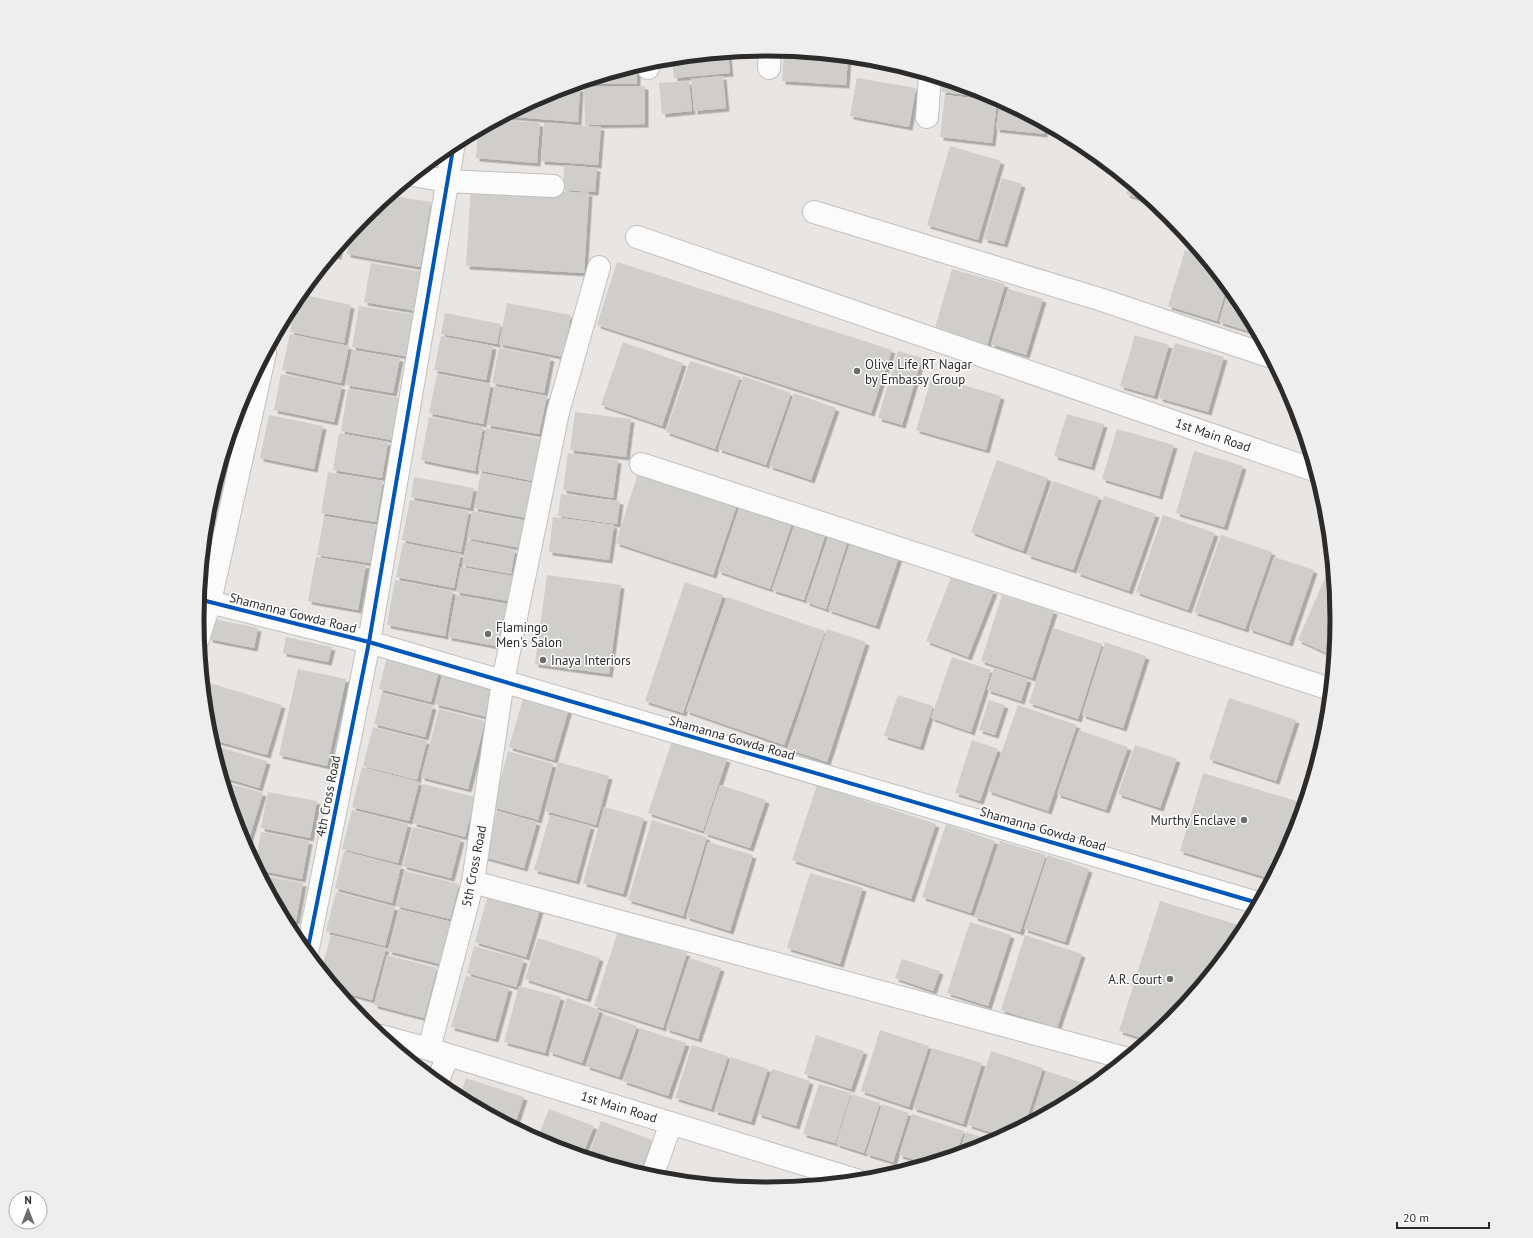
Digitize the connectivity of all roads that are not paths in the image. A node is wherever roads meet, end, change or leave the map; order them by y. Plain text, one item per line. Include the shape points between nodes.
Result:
1 (930, 81) edge
2 (927, 117) dead end
3 (452, 152) edge
4 (419, 176) edge
5 (447, 181) junction
6 (553, 186) dead end
7 (814, 212) dead end
8 (637, 237) dead end
9 (599, 267) dead end
10 (1262, 354) edge
11 (259, 375) edge
12 (642, 464) dead end
13 (1309, 468) edge
14 (205, 598) edge
15 (204, 600) edge
16 (368, 642) junction
17 (503, 681) junction
18 (1325, 687) edge
19 (473, 882) junction
20 (1254, 902) edge
21 (308, 946) edge
22 (392, 1039) edge
23 (438, 1052) junction
24 (1120, 1057) edge
25 (438, 1076) edge
26 (671, 1123) junction
27 (654, 1170) edge
28 (844, 1176) edge

1 - 2 street
3 - 5 street, 4th Cross Road
4 - 5 street
5 - 6 street
5 - 16 street, 4th Cross Road
7 - 10 street via 1099,299
8 - 13 street, 1st Main Road
9 - 17 street, 5th Cross Road via 558,412
11 - 14 street
12 - 18 street
15 - 16 street, Shamanna Gowda Road
16 - 17 street, Shamanna Gowda Road
16 - 21 street, 4th Cross Road
17 - 19 street, 5th Cross Road
17 - 20 street, Shamanna Gowda Road
19 - 23 street, 5th Cross Road
19 - 24 street
22 - 23 street, 1st Main Road
23 - 25 street, 5th Cross Road
23 - 26 street, 1st Main Road
26 - 27 street
26 - 28 street, 1st Main Road

